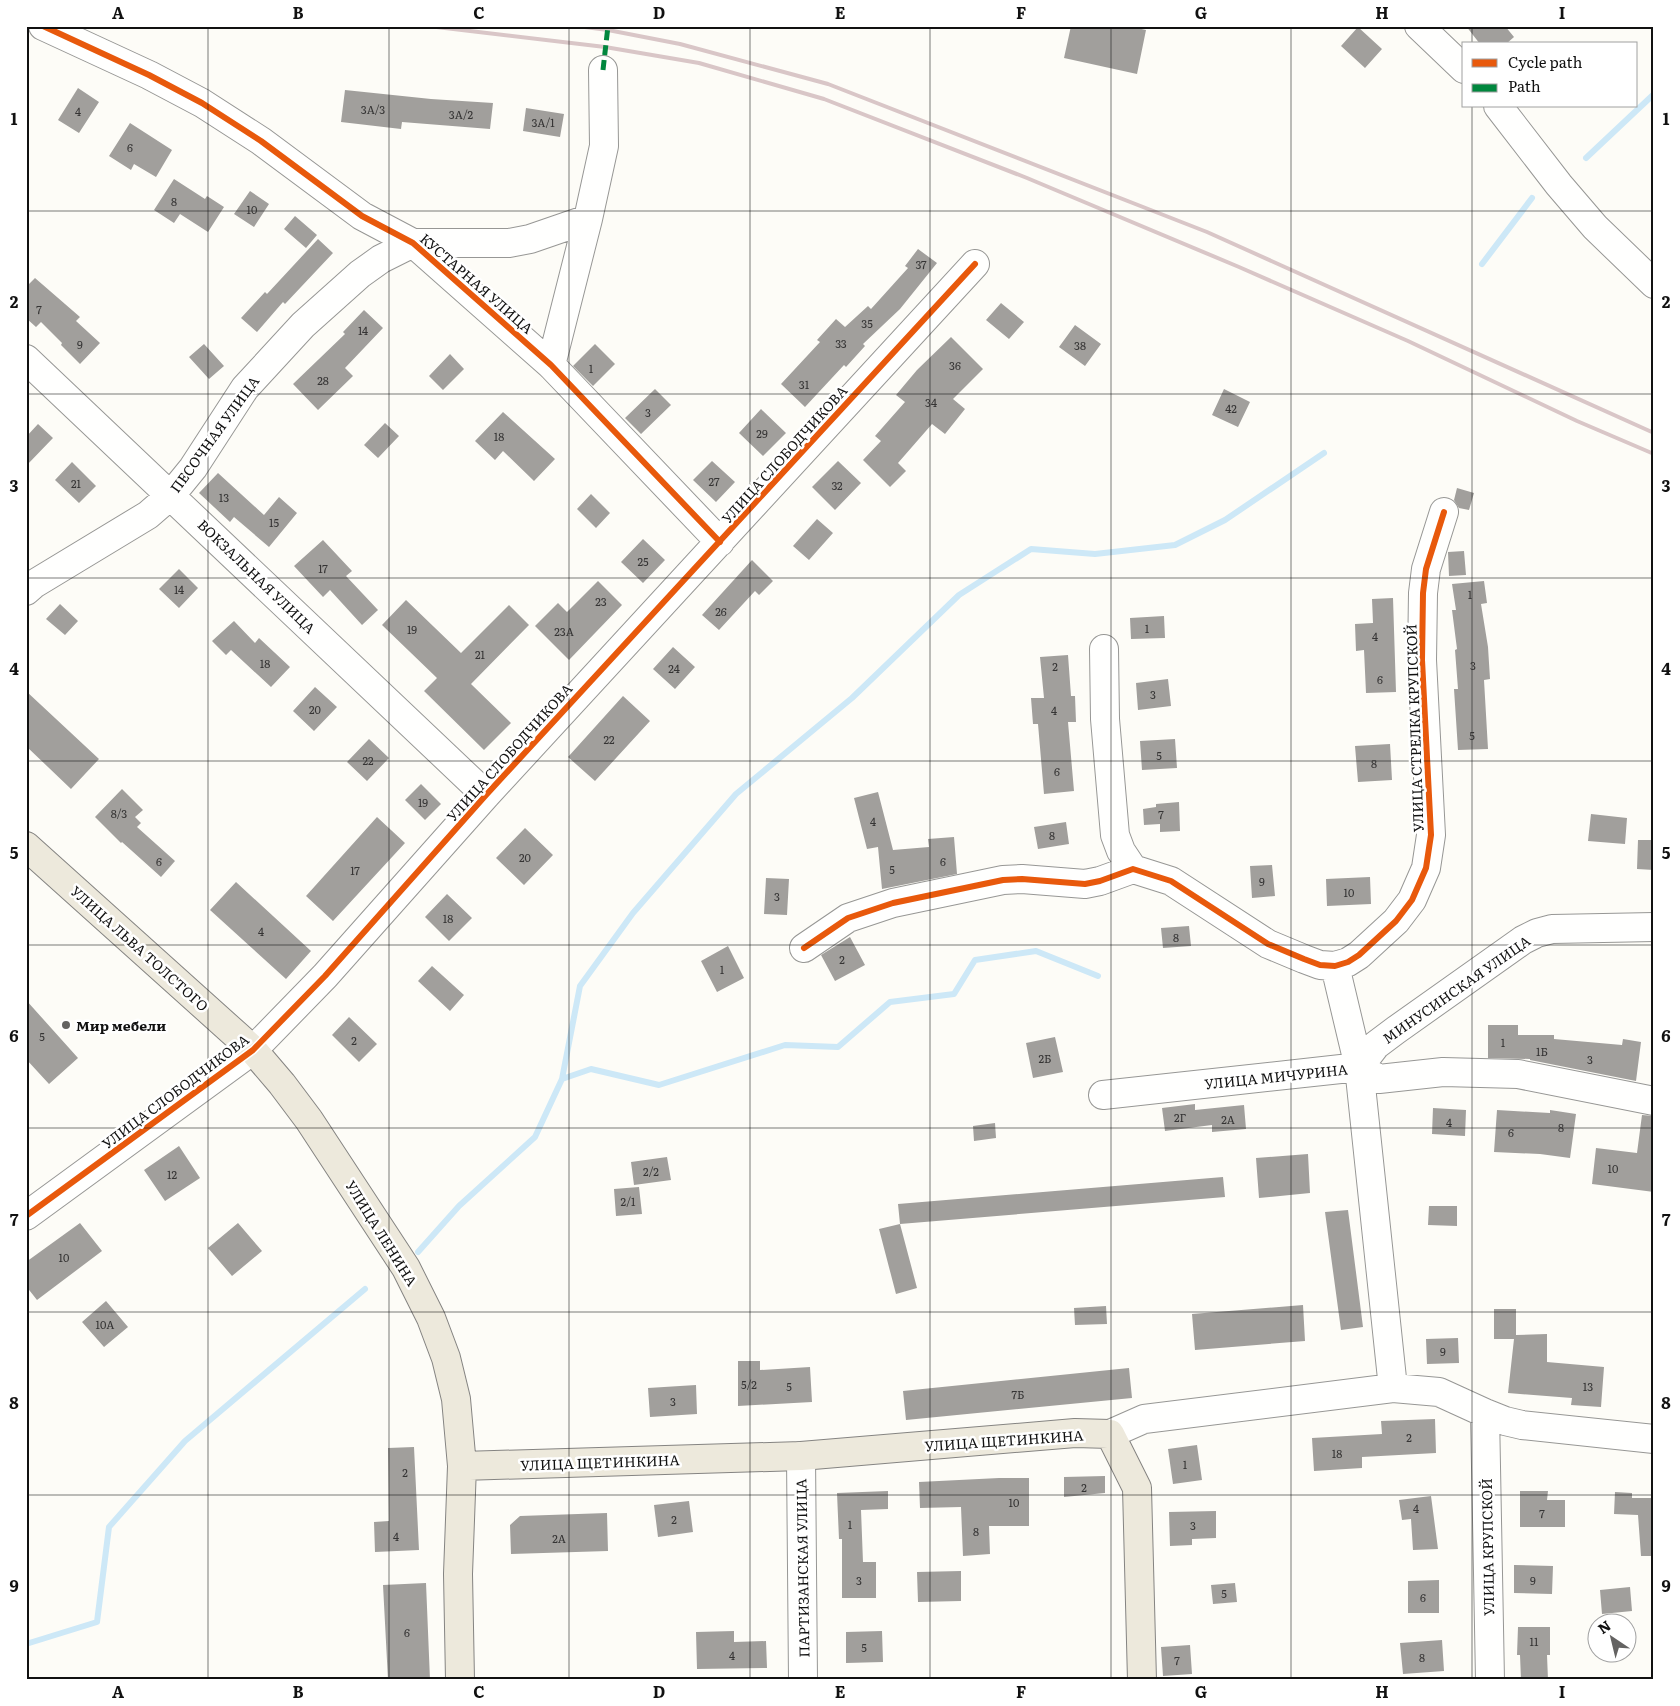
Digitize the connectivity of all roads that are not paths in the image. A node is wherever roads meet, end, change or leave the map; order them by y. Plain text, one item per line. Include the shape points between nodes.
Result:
1 (43, 26) edge
2 (1428, 29) edge
3 (1462, 67) edge
4 (603, 70) dead end
5 (1500, 108) edge
6 (588, 219) junction
7 (413, 243) junction
8 (975, 264) dead end
9 (1651, 276) edge
10 (26, 359) edge
11 (551, 365) junction
12 (171, 495) junction
13 (1444, 512) dead end
14 (720, 542) junction
15 (26, 591) edge
16 (1104, 649) dead end
17 (486, 795) junction
18 (26, 846) edge
19 (1133, 869) junction
20 (1654, 927) edge
21 (804, 948) dead end
22 (1335, 966) junction
23 (253, 1050) junction
24 (1359, 1067) junction
25 (1103, 1096) dead end
26 (1654, 1102) edge
27 (26, 1216) edge
28 (1393, 1388) junction
29 (1485, 1413) junction
30 (1110, 1434) junction
31 (1654, 1439) edge
32 (801, 1456) junction
33 (462, 1466) junction
34 (460, 1680) edge
35 (803, 1680) edge
36 (1142, 1680) edge
37 (1490, 1680) edge

1 - 7 street, КУСТАРНАЯ УЛИЦА via 202,103 261,141 362,216
2 - 3 street
4 - 6 street via 604,146
5 - 9 street via 1596,227
6 - 7 street, ПЕСОЧНАЯ УЛИЦА via 509,243
6 - 11 street
7 - 11 street, КУСТАРНАЯ УЛИЦА
7 - 12 street, ПЕСОЧНАЯ УЛИЦА via 360,274 303,325 244,388 193,468
8 - 14 street, УЛИЦА СЛОБОДЧИКОВА
10 - 12 street, ВОКЗАЛЬНАЯ УЛИЦА
11 - 14 street, КУСТАРНАЯ УЛИЦА
12 - 15 street, ПЕСОЧНАЯ УЛИЦА via 148,515
12 - 17 street, ВОКЗАЛЬНАЯ УЛИЦА
13 - 22 street, УЛИЦА СТРЕЛКА КРУПСКОЙ via 1426,569 1423,593 1422,660 1431,835 1426,868 1412,900 1396,921 1359,955
14 - 17 street, УЛИЦА СЛОБОДЧИКОВА
16 - 19 street via 1105,719 1116,835 1121,852
17 - 23 street, УЛИЦА СЛОБОДЧИКОВА via 325,976
18 - 23 main road, УЛИЦА ЛЬВА ТОЛСТОГО
19 - 21 street via 1085,884 1003,880 892,903 848,918
19 - 22 street via 1171,882 1268,944 1320,965
20 - 24 street, МИНУСИНСКАЯ УЛИЦА via 1552,929 1536,933 1376,1045
22 - 24 street
23 - 27 street, УЛИЦА СЛОБОДЧИКОВА
23 - 33 main road, УЛИЦА ЛЕНИНА via 309,1120 406,1268 431,1318 446,1358 456,1399
24 - 25 street, УЛИЦА МИЧУРИНА
24 - 26 street, УЛИЦА МИЧУРИНА via 1379,1079 1443,1072 1518,1074
24 - 28 street
28 - 29 street, УЛИЦА ЩЕТИНКИНА via 1438,1392
28 - 30 street, УЛИЦА ЩЕТИНКИНА via 1144,1419
29 - 31 street, УЛИЦА ЩЕТИНКИНА via 1522,1424
29 - 37 street, УЛИЦА КРУПСКОЙ
30 - 32 main road, УЛИЦА ЩЕТИНКИНА via 1075,1433
30 - 36 main road via 1137,1488
32 - 33 main road, УЛИЦА ЩЕТИНКИНА
32 - 35 street, ПАРТИЗАНСКАЯ УЛИЦА
33 - 34 main road, УЛИЦА ЛЕНИНА via 458,1574

